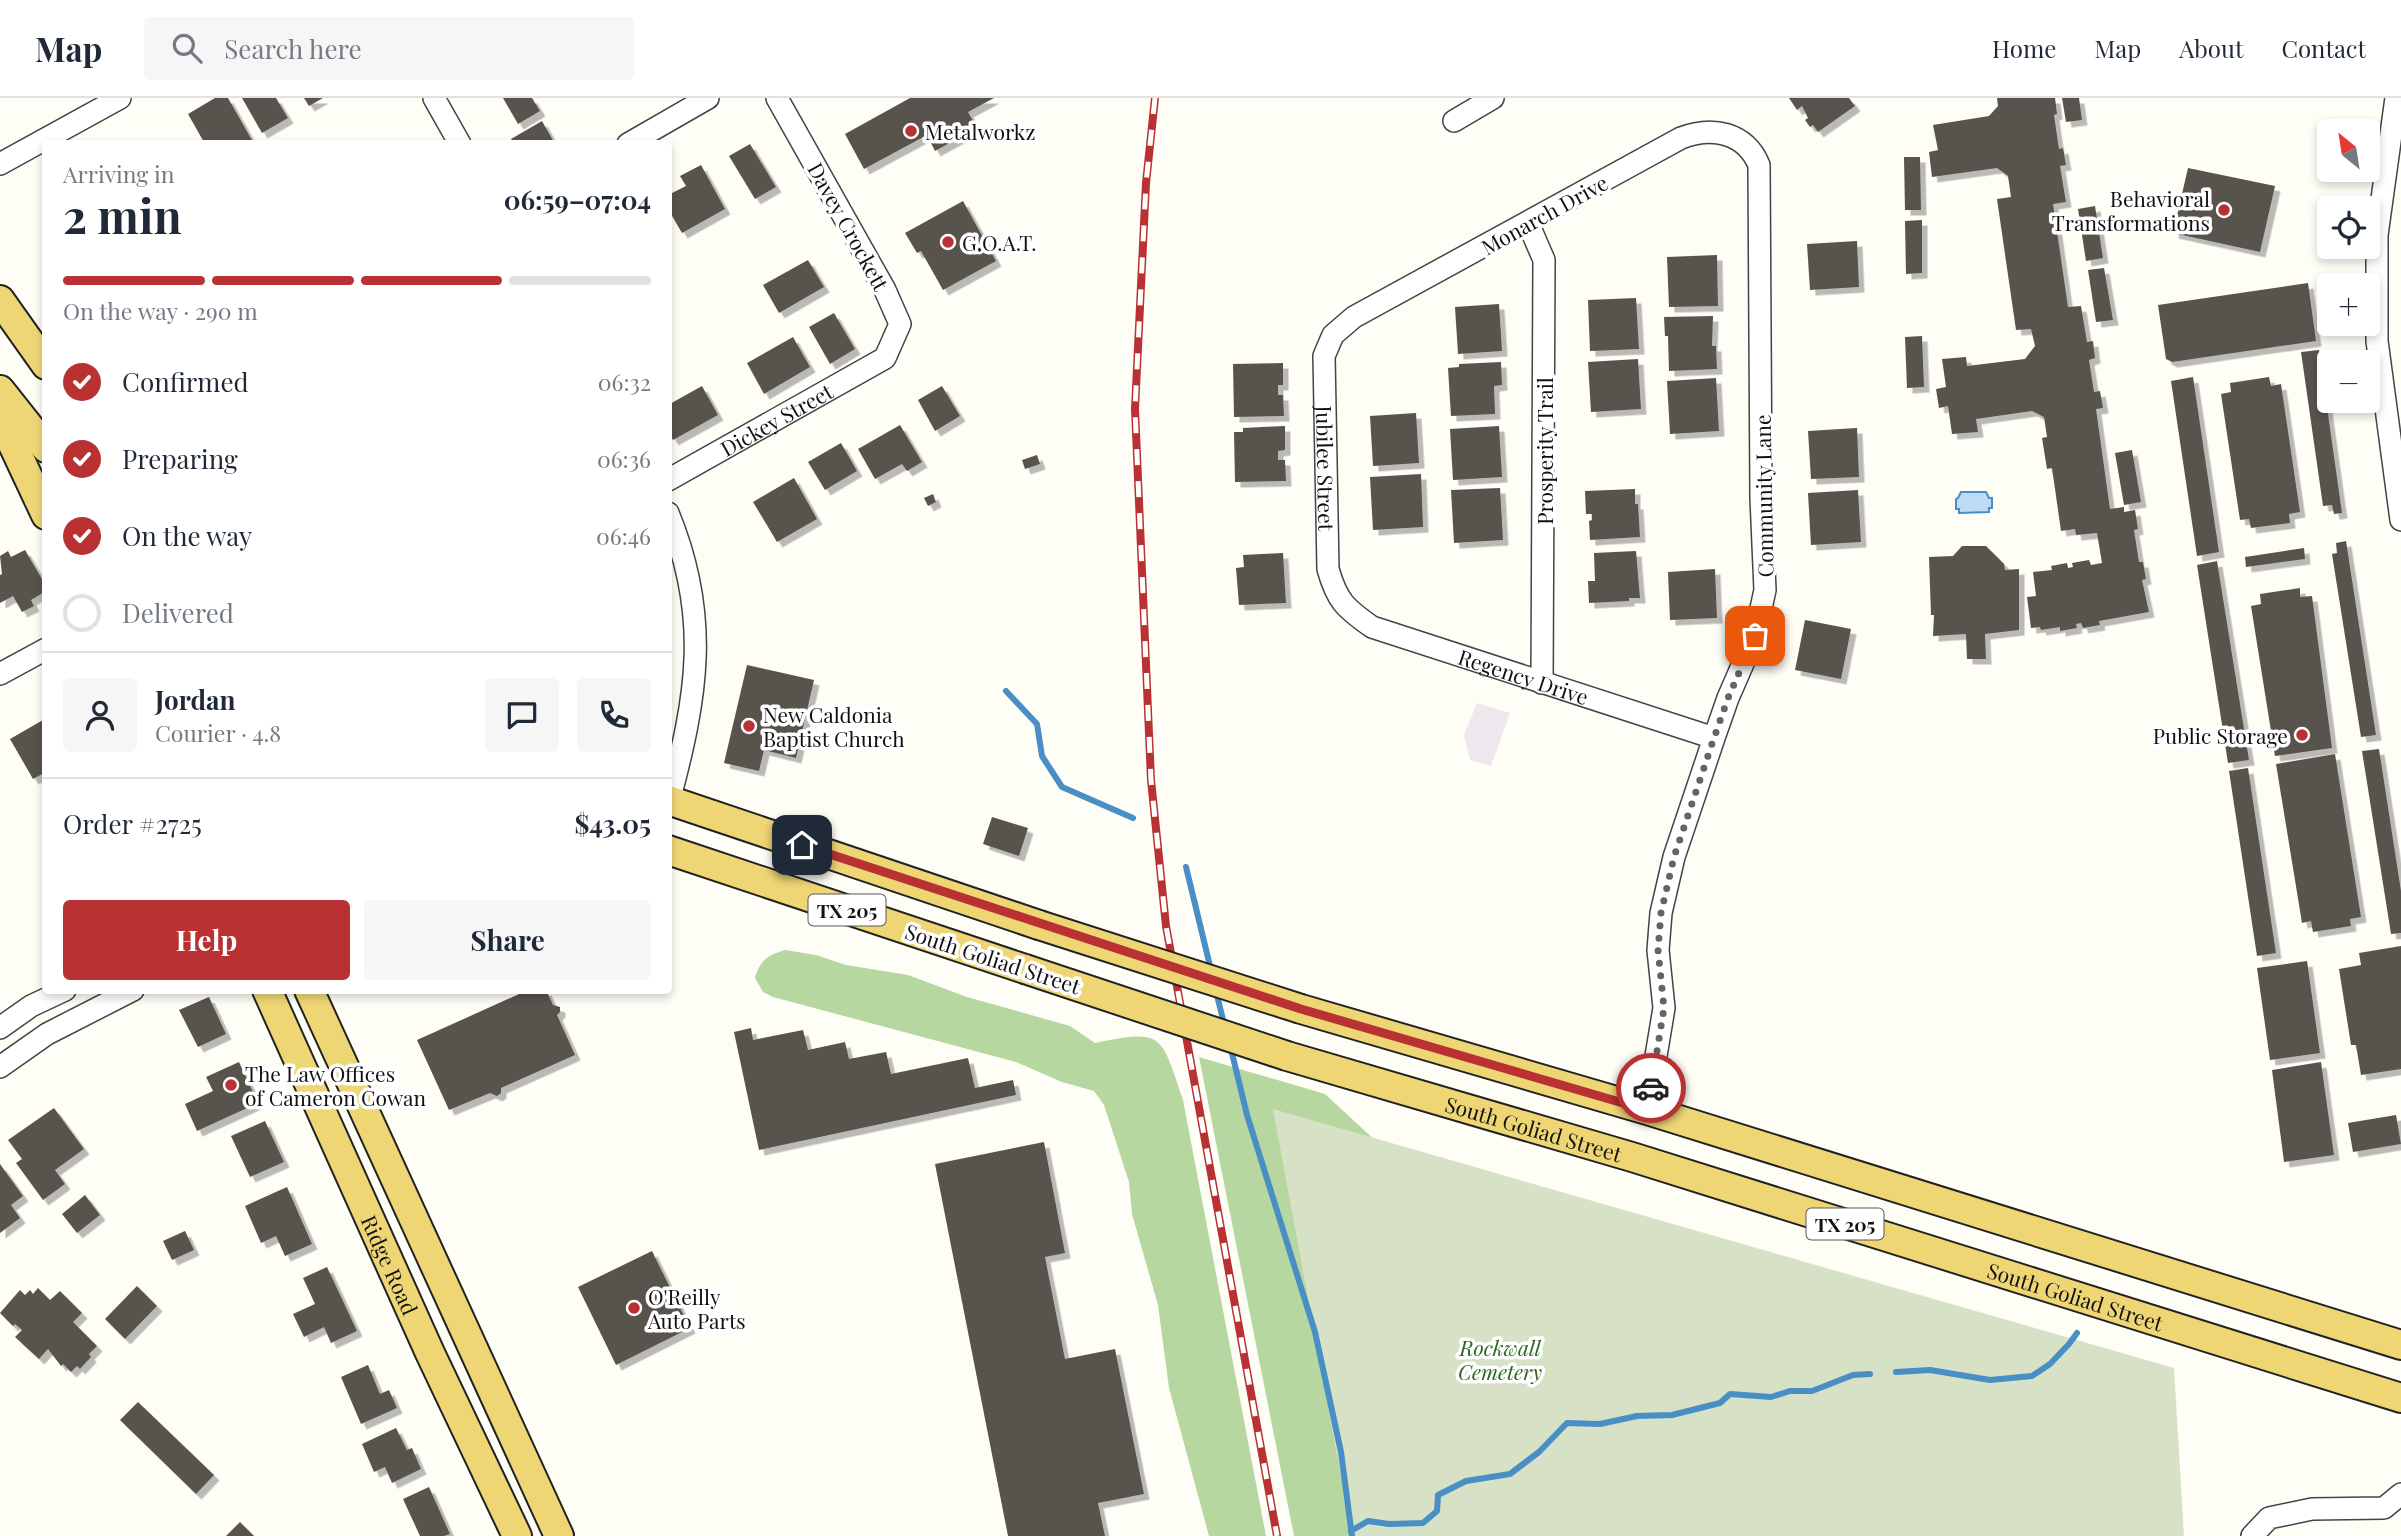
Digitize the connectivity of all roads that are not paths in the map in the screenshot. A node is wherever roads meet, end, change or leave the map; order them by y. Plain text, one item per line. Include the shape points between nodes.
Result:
1 (120, 98) edge
2 (434, 98) edge
3 (708, 98) edge
4 (777, 98) edge
5 (1493, 98) edge
6 (2396, 98) edge
7 (1454, 121) dead end
8 (44, 140) edge
9 (458, 140) edge
10 (635, 140) edge
11 (42, 141) edge
12 (1756, 159) joint
13 (0, 164) edge
14 (1528, 223) junction
15 (0, 300) edge
16 (1333, 335) joint
17 (885, 358) joint
18 (42, 359) edge
19 (0, 390) edge
20 (0, 417) edge
21 (42, 443) edge
22 (672, 478) edge
23 (42, 506) edge
24 (2401, 520) edge
25 (672, 524) edge
26 (1340, 600) joint
27 (42, 651) edge
28 (0, 674) edge
29 (1542, 682) junction
30 (1714, 738) junction
31 (672, 788) edge
32 (672, 801) edge
33 (672, 851) edge
34 (56, 994) edge
35 (125, 994) edge
36 (269, 994) edge
37 (311, 994) edge
38 (0, 1027) edge
39 (0, 1067) edge
40 (1647, 1110) junction
41 (2401, 1345) edge
42 (2401, 1398) edge
43 (2401, 1494) edge
44 (517, 1536) edge
45 (559, 1536) edge
46 (2252, 1536) edge

1 - 8 street
2 - 9 street
3 - 10 street
4 - 17 street, Davey Crockett via 900,324
5 - 7 street
6 - 24 street via 2376,235 2377,327
11 - 13 street
12 - 14 street, Monarch Drive via 1745,143 1729,134 1697,132
12 - 30 street, Community Lane via 1765,590 1755,636
14 - 16 street, Monarch Drive via 1354,317
14 - 29 street, Prosperity Trail via 1544,260
15 - 18 main road
16 - 26 street, Jubilee Street via 1324,356 1328,569
17 - 22 street, Dickey Street
19 - 21 main road
20 - 23 main road
25 - 31 street via 687,567 696,644 690,719
26 - 29 street, Regency Drive via 1372,627
27 - 28 street
29 - 30 street, Regency Drive
30 - 40 street, Community Lane via 1674,857 1661,913 1658,950 1664,1008
32 - 40 main road, TX 205, bridge via 1301,1009
33 - 42 main road, South Goliad Street / TX 205, bridge via 1287,1056 1632,1157
34 - 38 street
35 - 39 street via 41,1038
36 - 44 main road, Ridge Road
37 - 45 main road, Ridge Road
40 - 41 main road, TX 205
43 - 46 street via 2384,1508 2312,1509 2269,1518

